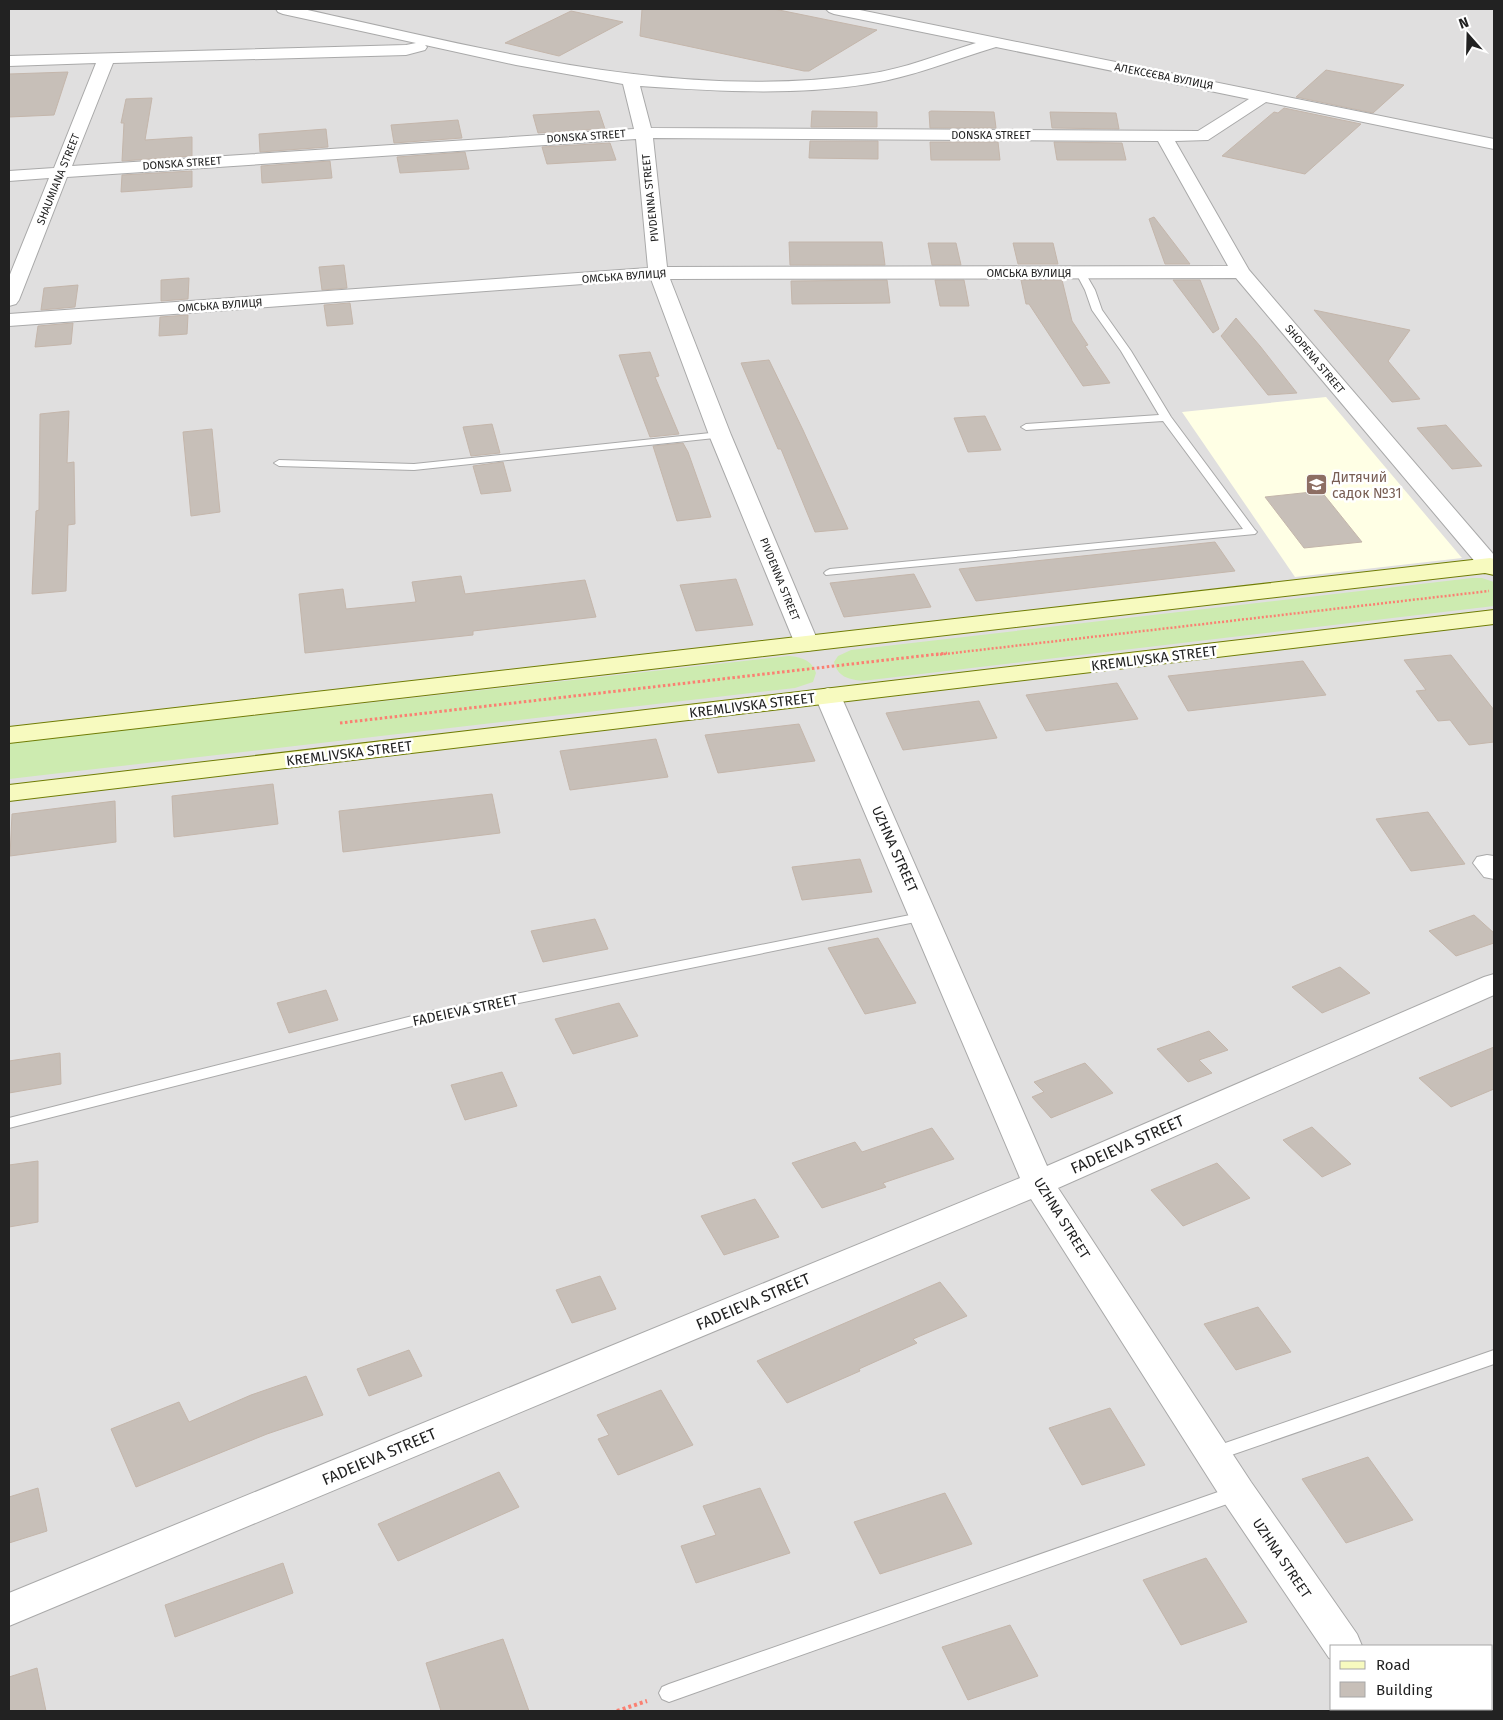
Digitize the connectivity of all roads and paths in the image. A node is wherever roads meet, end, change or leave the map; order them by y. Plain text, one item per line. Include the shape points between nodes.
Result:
1 (282, 9) edge
2 (834, 9) edge
3 (995, 42) junction
4 (440, 43) junction
5 (107, 57) junction
6 (9, 60) edge
7 (630, 80) junction
8 (1264, 96) junction
9 (644, 133) junction
10 (1164, 136) junction
11 (1494, 144) edge
12 (62, 171) junction
13 (9, 176) edge
14 (1241, 272) junction
15 (658, 273) junction
16 (1081, 273) junction
17 (9, 300) edge
18 (9, 320) edge
19 (1166, 418) junction
20 (1026, 427) dead end
21 (720, 435) junction
22 (279, 464) dead end
23 (1492, 566) edge
24 (830, 573) dead end
25 (1494, 591) edge
26 (1494, 617) edge
27 (807, 644) junction
28 (828, 696) junction
29 (333, 724) dead end
30 (9, 735) edge
31 (9, 793) edge
32 (925, 916) junction
33 (1494, 984) edge
34 (9, 1123) edge
35 (1038, 1183) junction
36 (1494, 1357) edge
37 (1214, 1454) junction
38 (1238, 1493) junction
39 (9, 1610) edge
40 (1342, 1645) edge
41 (669, 1693) joint
42 (617, 1711) edge

1 - 4 street
2 - 3 street, АЛЕКСЄЄВА ВУЛИЦЯ
3 - 7 street via 924,66 868,79 806,86 713,86
3 - 8 street, АЛЕКСЄЄВА ВУЛИЦЯ
4 - 5 street via 406,50
4 - 7 street
5 - 6 street
5 - 12 street, SHAUMIANA STREET
7 - 9 street, PIVDENNA STREET
8 - 10 street, DONSKA STREET via 1202,136
8 - 11 street, АЛЕКСЄЄВА ВУЛИЦЯ
9 - 10 street, DONSKA STREET
9 - 12 street, DONSKA STREET
9 - 15 street, PIVDENNA STREET
10 - 14 street, SHOPENA STREET
12 - 13 street, DONSKA STREET
12 - 17 street, SHAUMIANA STREET
14 - 16 street, ОМСЬКА ВУЛИЦЯ
14 - 23 street, SHOPENA STREET
15 - 16 street, ОМСЬКА ВУЛИЦЯ
15 - 18 street, ОМСЬКА ВУЛИЦЯ
15 - 21 street, PIVDENNA STREET
16 - 19 lane via 1097,310
19 - 20 lane
19 - 24 lane via 1251,532
21 - 22 lane via 414,467
21 - 27 street, PIVDENNA STREET
23 - 27 street
25 - 29 path
26 - 28 street, KREMLIVSKA STREET
27 - 30 street
28 - 31 street, KREMLIVSKA STREET
28 - 32 street, UZHNA STREET
32 - 34 lane, FADEIEVA STREET via 436,1015
32 - 35 street, UZHNA STREET
33 - 35 street, FADEIEVA STREET
35 - 37 street, UZHNA STREET
35 - 39 street, FADEIEVA STREET
36 - 37 lane
37 - 38 street, UZHNA STREET
38 - 40 street, UZHNA STREET
38 - 41 lane
41 - 42 path

